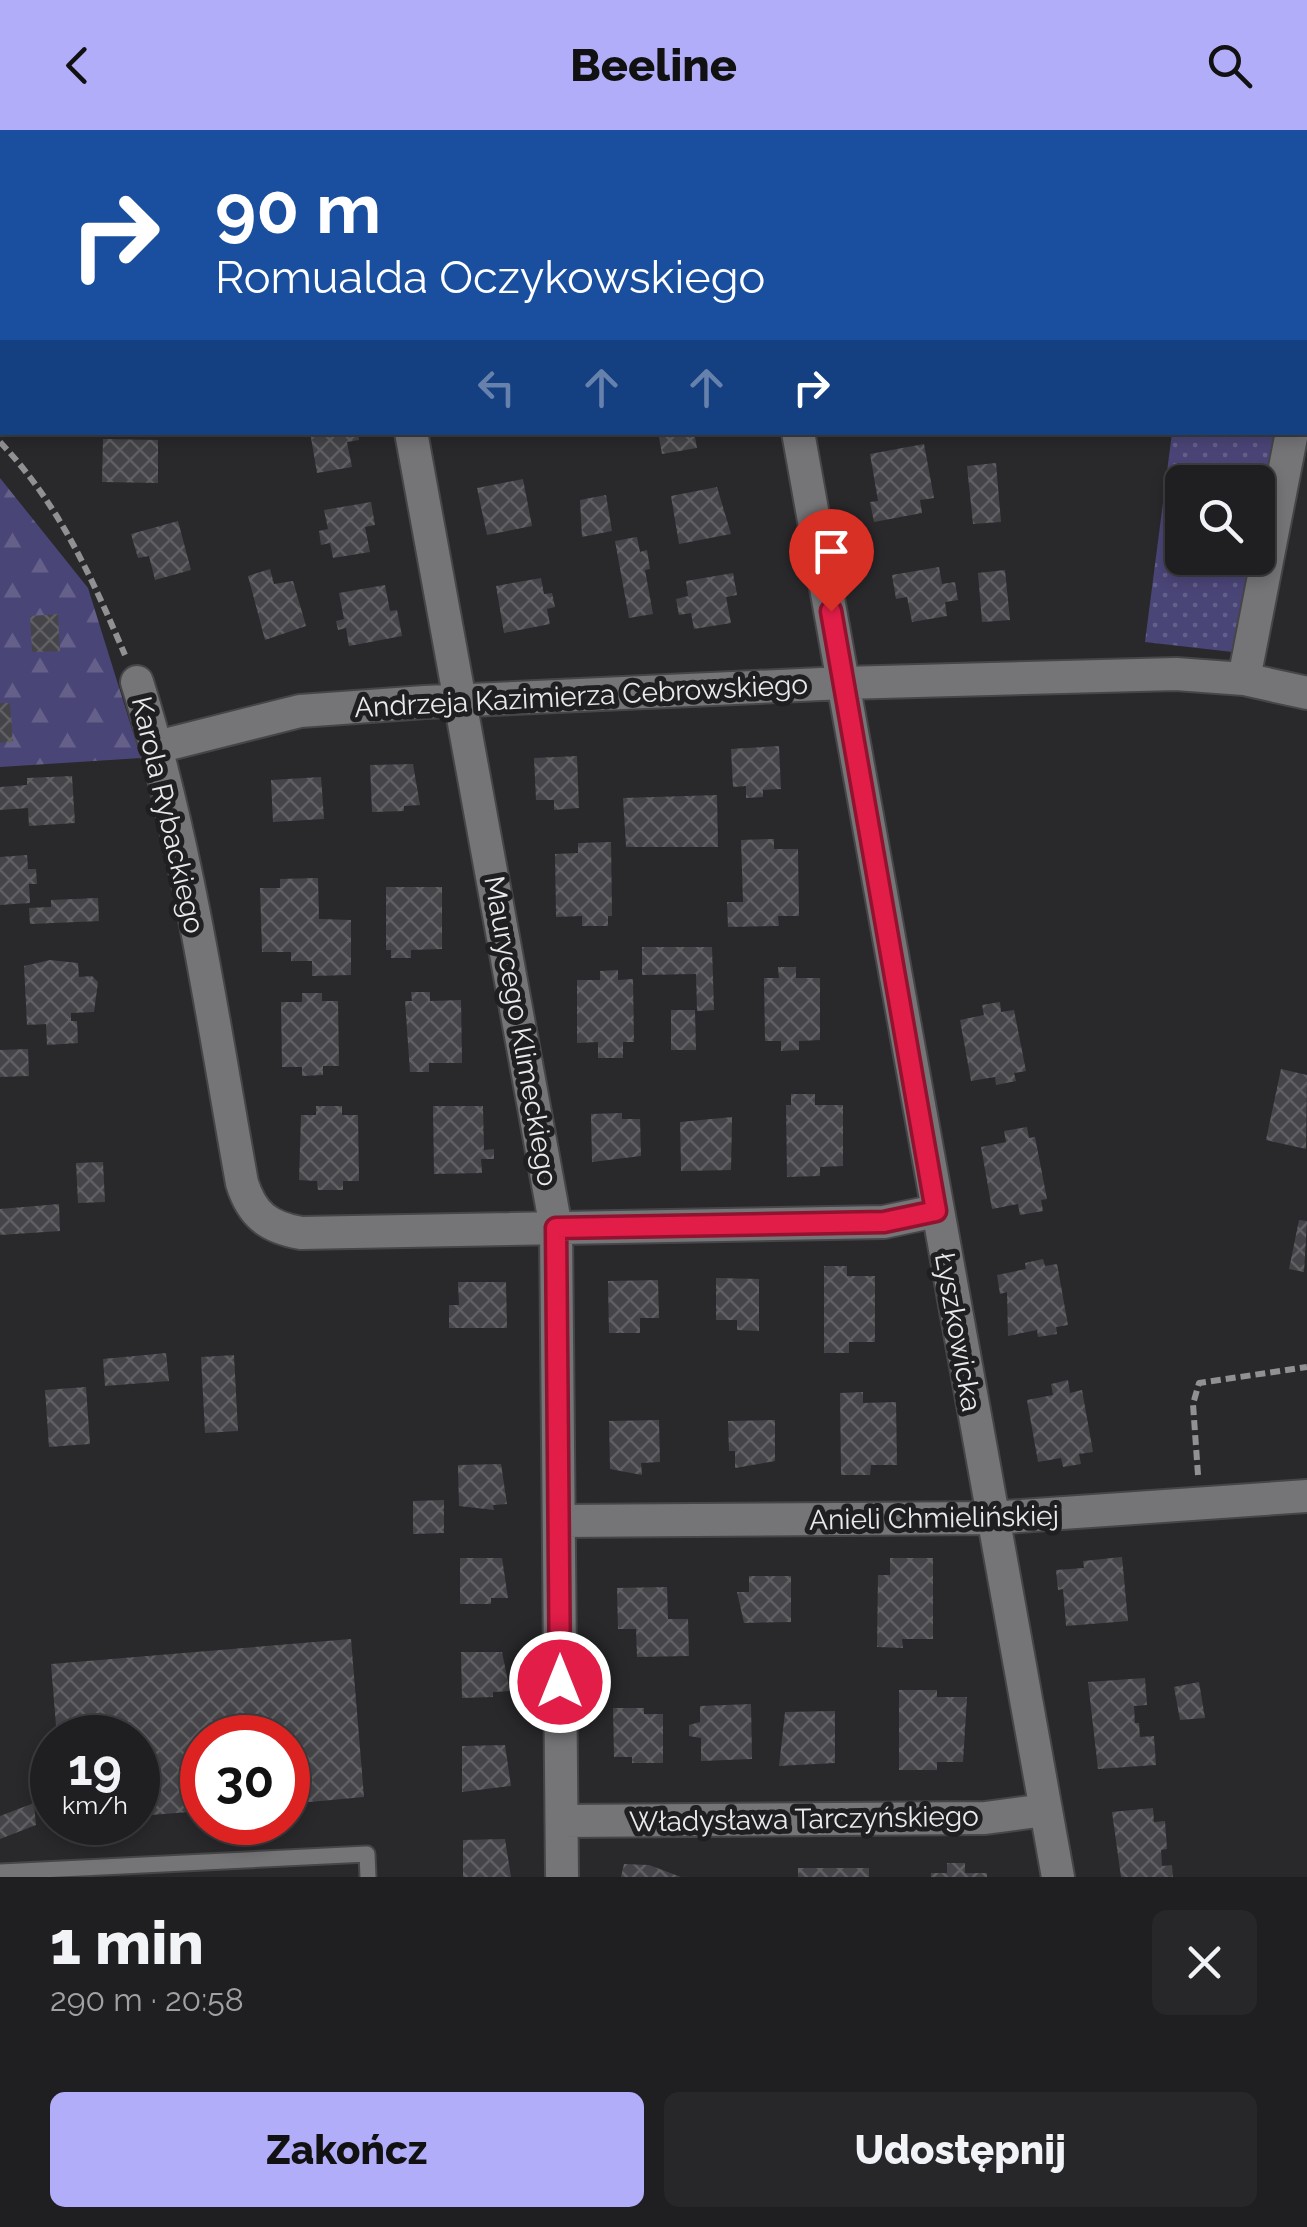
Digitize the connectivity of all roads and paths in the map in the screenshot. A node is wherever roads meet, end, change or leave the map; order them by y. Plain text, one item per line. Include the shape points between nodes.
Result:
1 (412, 435) edge
2 (799, 435) edge
3 (1291, 435) edge
4 (0, 442) edge
5 (1244, 679) junction
6 (137, 682) joint
7 (844, 683) junction
8 (1307, 693) edge
9 (460, 700) junction
10 (157, 747) junction
11 (936, 1211) junction
12 (556, 1228) junction
13 (1307, 1367) edge
14 (1307, 1496) edge
15 (1201, 1506) junction
16 (991, 1518) junction
17 (559, 1521) junction
18 (1046, 1810) junction
19 (562, 1822) junction
20 (0, 1872) edge
21 (368, 1877) edge
22 (562, 1877) edge
23 (1058, 1877) edge

1 - 9 street, Maurycego Klimeckiego
2 - 7 street, Łyszkowicka
3 - 5 street
4 - 6 path, Karola Rybackiego via 36,480 84,560
5 - 7 street, Andrzeja Kazimierza Cebrowskiego via 1176,674
5 - 8 street, Andrzeja Kazimierza Cebrowskiego
6 - 10 street, Karola Rybackiego
7 - 9 street, Andrzeja Kazimierza Cebrowskiego
7 - 11 street, Łyszkowicka
9 - 10 street, Andrzeja Kazimierza Cebrowskiego via 300,711
9 - 12 street, Maurycego Klimeckiego
10 - 12 street, Karola Rybackiego via 242,1183 259,1218 302,1233
11 - 12 street via 884,1222
11 - 16 street, Łyszkowicka
12 - 17 street, Maurycego Klimeckiego
13 - 15 path via 1199,1383 1193,1404
14 - 15 street, Anieli Chmielińskiej
15 - 16 street, Anieli Chmielińskiej
16 - 17 street, Anieli Chmielińskiej
16 - 18 street, Łyszkowicka
17 - 19 street, Maurycego Klimeckiego
18 - 19 street, Władysława Tarczyńskiego via 984,1818
18 - 23 street, Łyszkowicka
19 - 22 street, Maurycego Klimeckiego
20 - 21 lane via 367,1854

